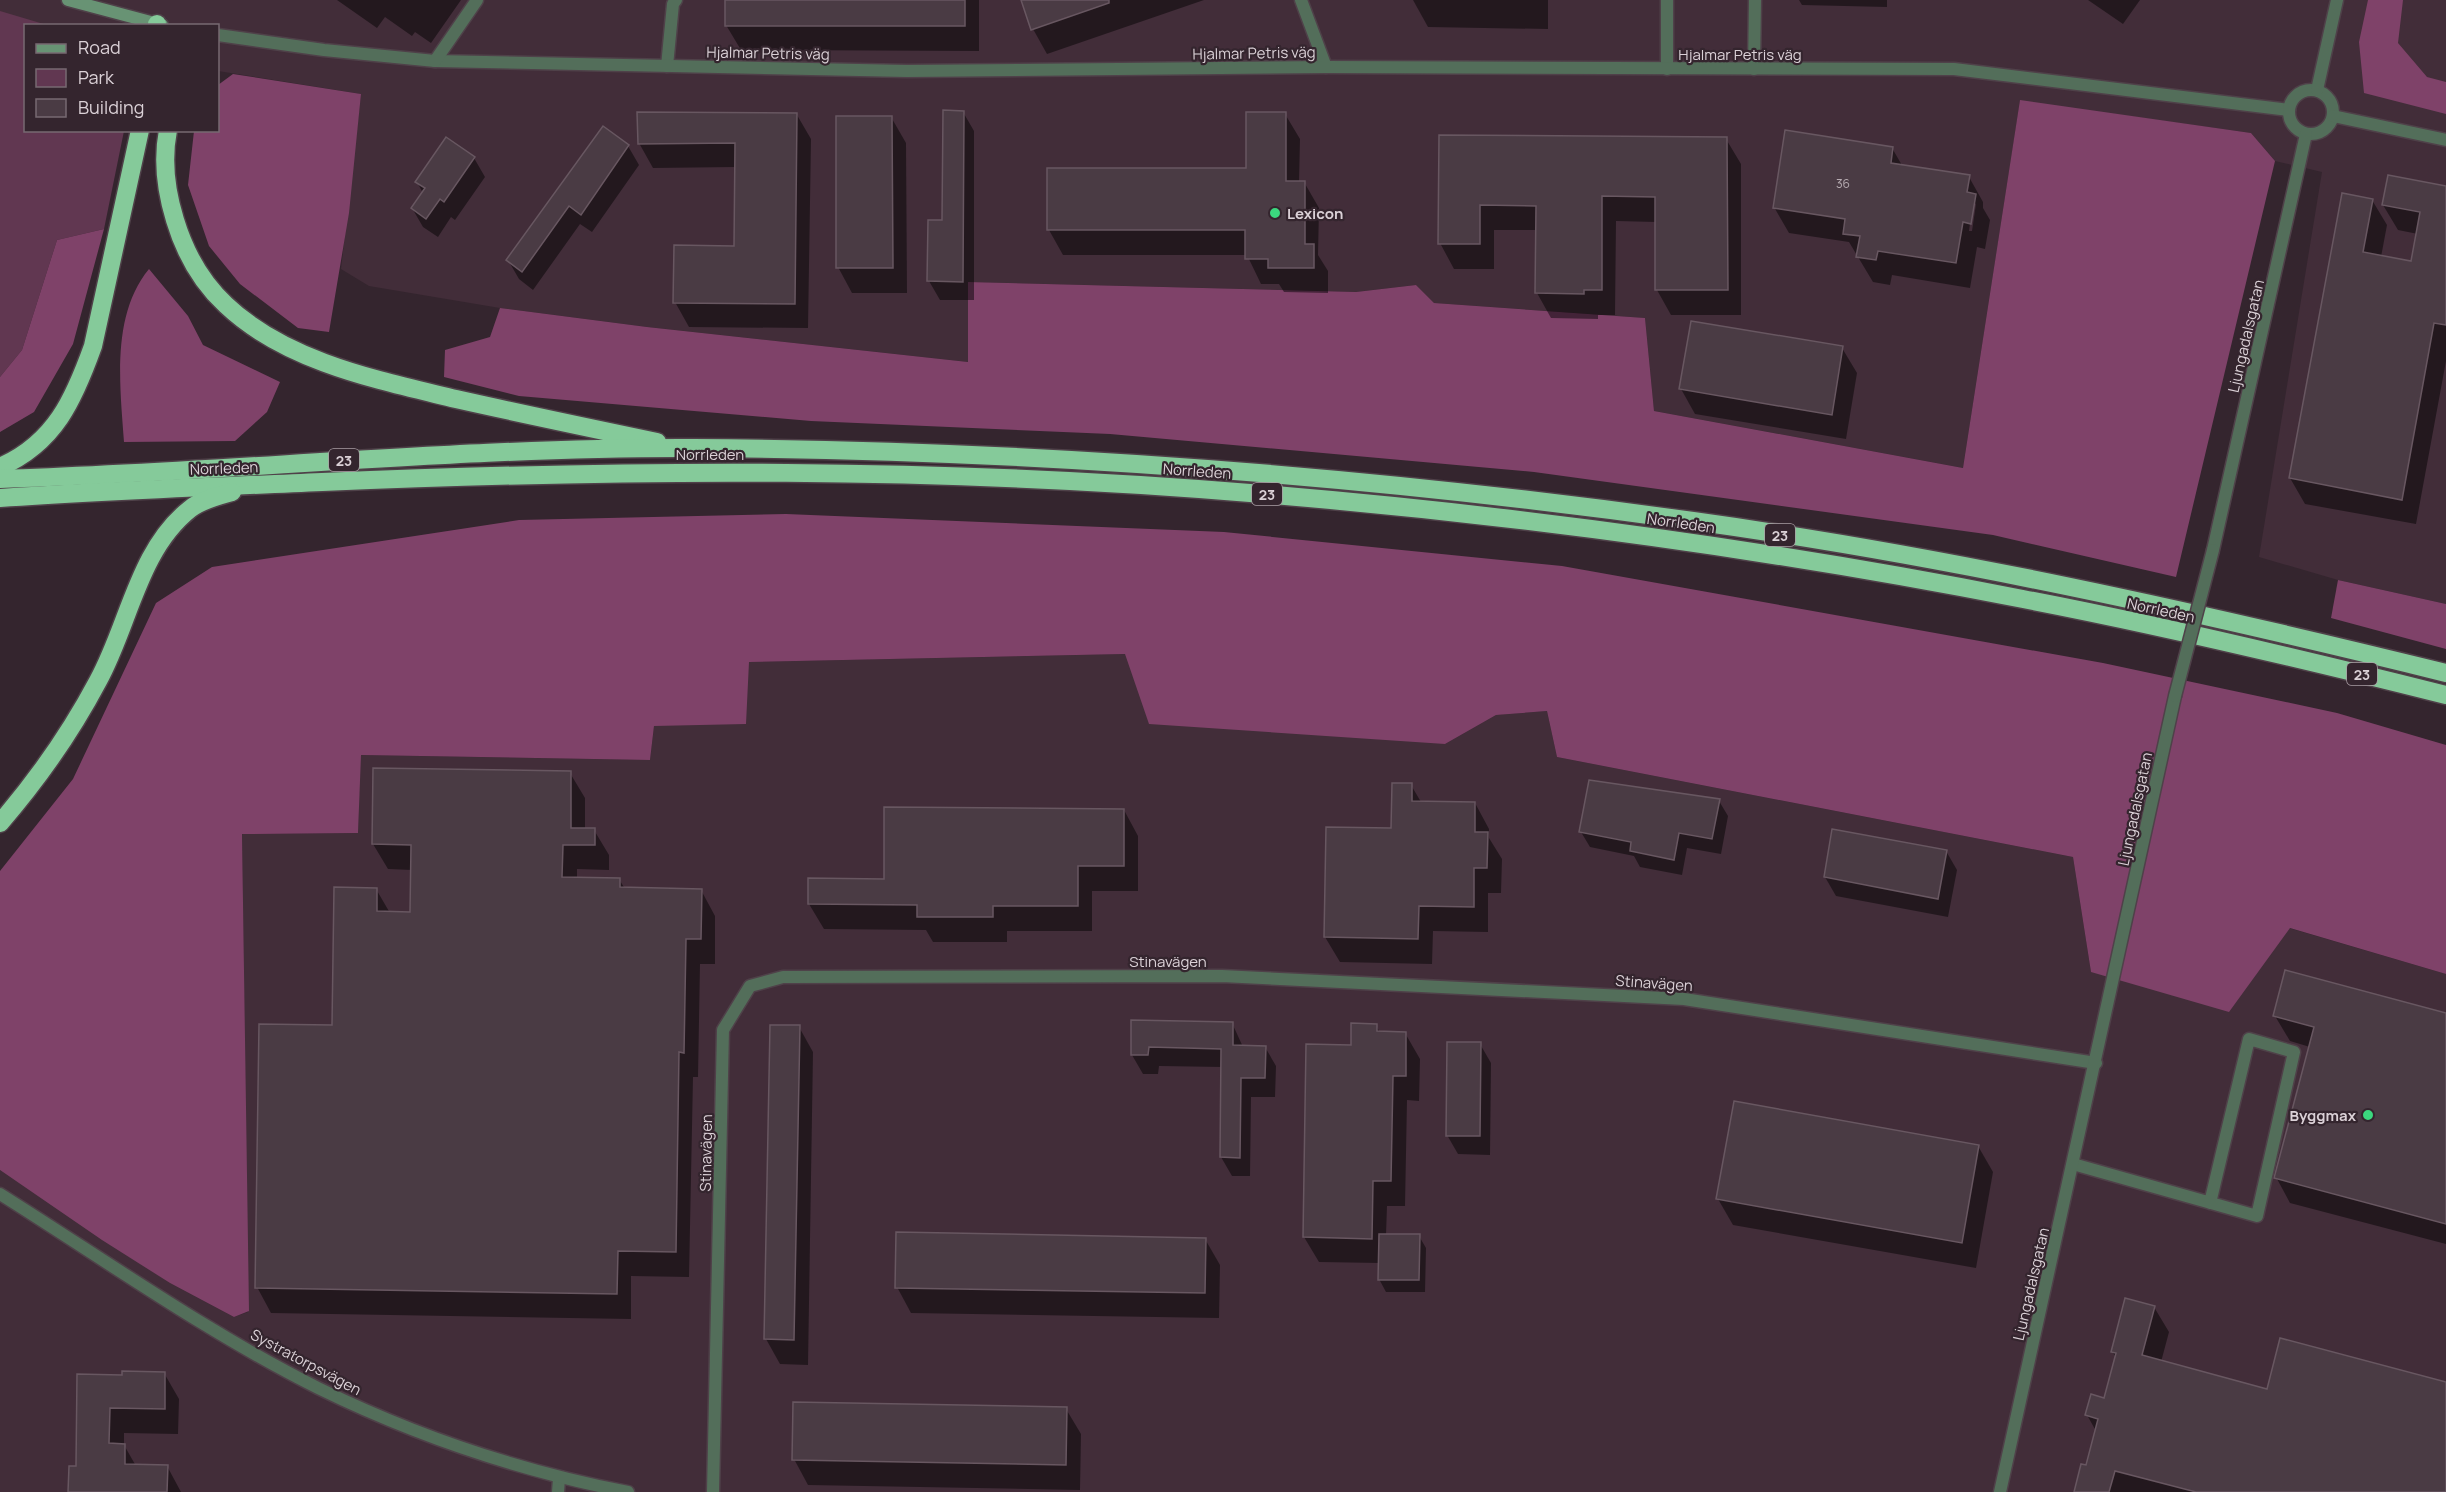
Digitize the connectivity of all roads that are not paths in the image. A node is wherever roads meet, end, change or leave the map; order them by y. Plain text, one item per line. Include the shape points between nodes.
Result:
1 (68, 0) edge
2 (477, 0) edge
3 (676, 0) edge
4 (1301, 0) edge
5 (1667, 0) edge
6 (1755, 0) edge
7 (2337, 0) edge
8 (156, 24) edge
9 (219, 35) edge
10 (435, 61) junction
11 (667, 66) junction
12 (1326, 67) junction
13 (1667, 69) junction
14 (1754, 69) junction
15 (2317, 90) junction
16 (2289, 110) junction
17 (2333, 116) junction
18 (140, 132) edge
19 (168, 132) edge
20 (2306, 134) junction
21 (2446, 140) edge
22 (688, 448) junction
23 (0, 467) edge
24 (0, 478) edge
25 (254, 485) junction
26 (0, 498) edge
27 (2446, 673) edge
28 (2446, 695) edge
29 (0, 823) edge
30 (2096, 1063) junction
31 (2073, 1164) junction
32 (0, 1194) edge
33 (2210, 1203) junction
34 (559, 1479) junction
35 (558, 1492) edge
36 (628, 1492) edge
37 (713, 1492) edge
38 (2000, 1492) edge

1 - 8 street
2 - 10 street
3 - 11 street via 672,4
4 - 12 street
5 - 13 street
6 - 14 street
7 - 15 street
9 - 10 street, Hjalmar Petris väg
10 - 11 street, Hjalmar Petris väg
11 - 12 street, Hjalmar Petris väg via 907,71
12 - 13 street, Hjalmar Petris väg
13 - 14 street, Hjalmar Petris väg
14 - 16 street, Hjalmar Petris väg via 1954,69
15 - 16 street via 2298,94
15 - 17 street via 2328,97
16 - 20 street via 2295,127
17 - 20 street via 2323,131
17 - 21 street
18 - 23 highway via 93,346 81,379 68,408 52,430 28,451
19 - 22 highway via 165,163 169,201 187,253 226,306 267,335 316,359 399,385
20 - 30 street, Ljungadalsgatan, bridge via 2213,550 2175,696
22 - 24 highway, Norrleden / 23 via 452,455
22 - 27 highway, Norrleden / 23 via 928,453 1103,462 1440,489 1686,520 2030,578
25 - 26 highway, Norrleden / 23
25 - 28 highway, Norrleden / 23 via 502,474 689,471 1065,480 1450,512 1696,543 2026,599 2255,648
25 - 29 highway via 208,499 191,508 175,524 147,568 100,678 72,728
30 - 31 street, Ljungadalsgatan
30 - 37 street, Stinavägen via 1684,999 1222,976 783,977 750,986 723,1030
31 - 33 street
31 - 38 street, Ljungadalsgatan
32 - 34 street, Systratorpsvägen via 243,1347 317,1387 395,1423
33 - 33 street via 2257,1216 2294,1052 2249,1039
34 - 35 street
34 - 36 street, Systratorpsvägen

